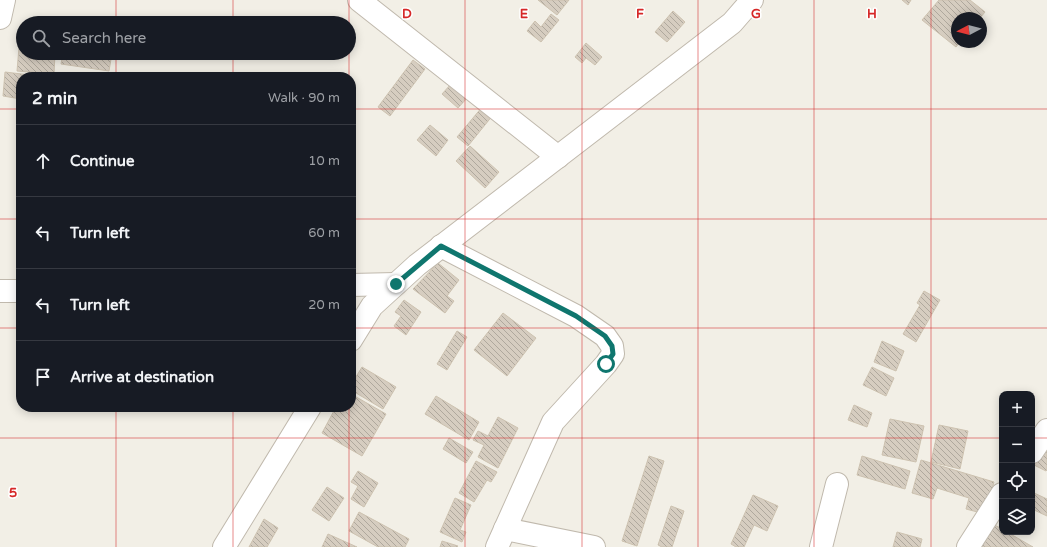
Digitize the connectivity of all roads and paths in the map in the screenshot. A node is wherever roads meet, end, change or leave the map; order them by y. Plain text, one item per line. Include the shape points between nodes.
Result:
1 (4, 0) edge
2 (359, 0) edge
3 (752, 0) edge
4 (0, 18) edge
5 (558, 157) junction
6 (441, 246) junction
7 (396, 284) junction
8 (356, 285) edge
9 (0, 291) edge
10 (16, 291) edge
11 (356, 332) edge
12 (307, 412) edge
13 (1047, 430) edge
14 (1035, 448) edge
15 (837, 484) dead end
16 (999, 499) edge
17 (501, 538) edge
18 (224, 547) edge
19 (594, 547) edge
20 (821, 547) edge
21 (968, 547) edge

1 - 4 street
2 - 5 street
3 - 5 street via 732,23
5 - 6 street
6 - 7 street
6 - 17 street via 576,316 605,336 612,346 613,354 606,364 553,422
7 - 8 street
7 - 11 street via 372,306
9 - 10 street
12 - 18 street
13 - 14 street
15 - 20 street
16 - 21 street
17 - 19 street

